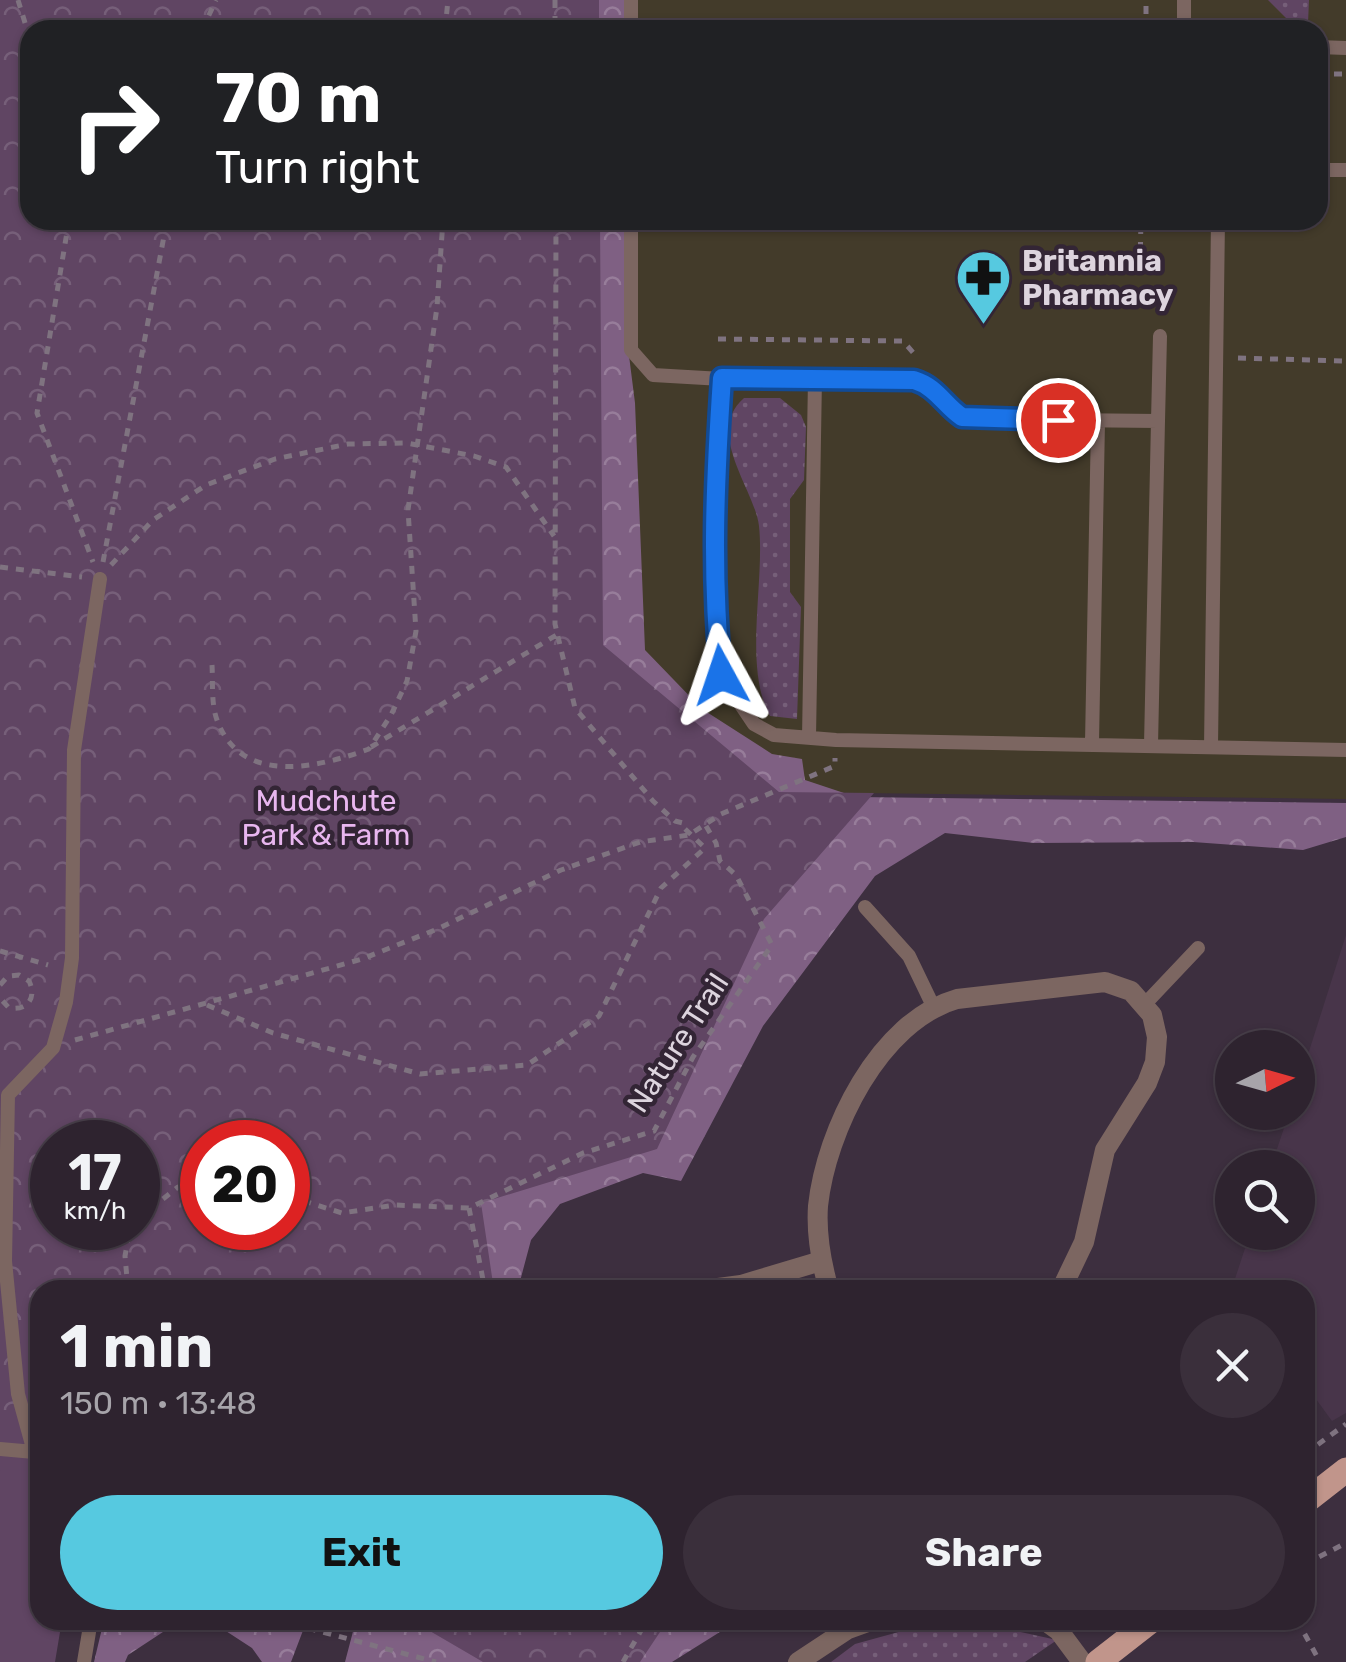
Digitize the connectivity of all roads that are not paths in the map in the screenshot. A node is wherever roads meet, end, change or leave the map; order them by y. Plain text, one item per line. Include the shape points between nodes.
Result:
1 (631, 230) edge
2 (1218, 230) edge
3 (1160, 336) dead end
4 (722, 378) junction
5 (815, 378) junction
6 (1098, 420) junction
7 (1158, 421) junction
8 (100, 579) road end
9 (809, 738) junction
10 (1092, 744) junction
11 (1151, 744) junction
12 (1211, 747) junction
13 (1346, 750) edge
14 (865, 907) dead end
15 (1198, 948) dead end
16 (1145, 1004) junction
17 (934, 1008) junction
18 (4, 1092) edge
19 (2, 1261) edge
20 (821, 1261) junction
21 (758, 1280) edge
22 (826, 1280) edge
23 (1067, 1280) edge
24 (6, 1338) edge
25 (30, 1434) edge
26 (0, 1449) edge
27 (30, 1455) edge
28 (1346, 1470) edge
29 (1315, 1494) edge
30 (89, 1630) edge
31 (846, 1630) edge
32 (1058, 1630) edge
33 (1137, 1630) edge
34 (84, 1662) edge
35 (798, 1662) edge
36 (1082, 1662) edge
37 (1098, 1662) edge

1 - 4 lane via 631,350 652,374
2 - 12 lane
3 - 7 lane
4 - 5 lane
4 - 9 lane via 713,507 721,675 754,724 774,735
5 - 6 lane via 914,380 974,419
5 - 9 lane
6 - 7 lane
6 - 10 lane
7 - 11 lane
8 - 18 lane via 74,750 66,1002 53,1048
9 - 10 lane
10 - 11 lane
11 - 12 lane
12 - 13 lane
14 - 17 lane via 909,956
15 - 16 lane
16 - 17 street via 1119,985 1092,982 970,996
16 - 23 street via 1156,1025 1155,1062 1105,1150 1084,1242
17 - 20 street via 876,1057 848,1112 825,1165 818,1206
18 - 19 lane
19 - 24 lane
20 - 21 street
20 - 22 street
24 - 25 lane
26 - 27 lane
28 - 29 main road
30 - 34 lane
31 - 35 street
32 - 36 street
33 - 37 main road

